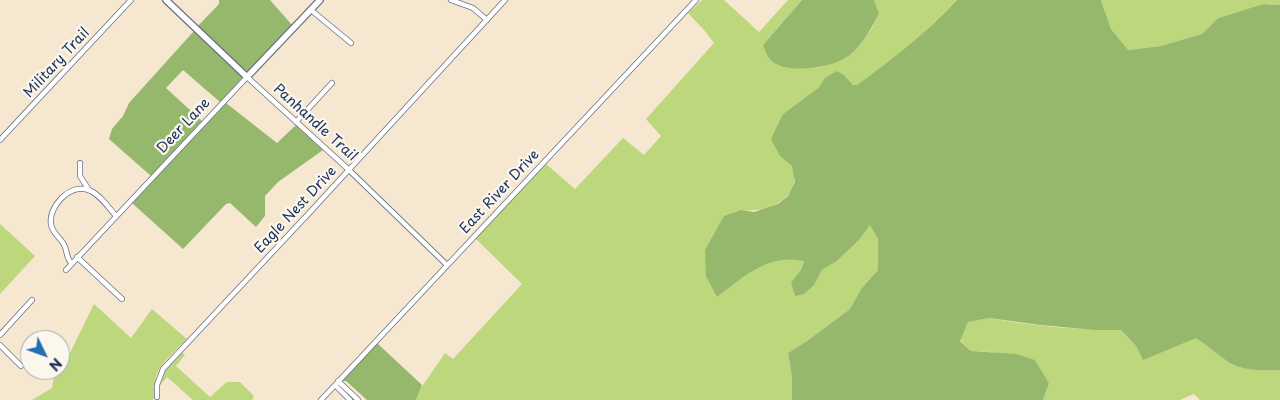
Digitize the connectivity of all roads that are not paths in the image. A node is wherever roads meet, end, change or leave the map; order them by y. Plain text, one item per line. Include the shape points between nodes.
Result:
1 (130, 0) edge
2 (166, 0) edge
3 (320, 0) edge
4 (451, 0) edge
5 (505, 0) edge
6 (696, 0) edge
7 (311, 10) junction
8 (487, 20) junction
9 (350, 43) dead end
10 (247, 77) junction
11 (332, 83) dead end
12 (296, 122) junction
13 (0, 140) edge
14 (80, 162) dead end
15 (348, 169) junction
16 (89, 190) junction
17 (116, 216) junction
18 (77, 258) junction
19 (72, 264) junction
20 (447, 265) junction
21 (66, 270) dead end
22 (122, 299) dead end
23 (32, 300) dead end
24 (0, 335) edge
25 (0, 345) edge
26 (20, 365) edge
27 (336, 383) junction
28 (157, 396) dead end
29 (321, 400) edge
30 (350, 400) edge
31 (358, 400) edge

1 - 13 street, Military Trail
2 - 10 street, Panhandle Trail
3 - 7 street, Deer Lane
4 - 8 street via 473,8
5 - 8 street, Eagle Nest Drive
6 - 20 street, East River Drive
7 - 9 street
7 - 10 street, Deer Lane
8 - 15 street, Eagle Nest Drive
10 - 12 street, Panhandle Trail
10 - 17 street, Deer Lane
11 - 12 street
12 - 15 street, Panhandle Trail
14 - 16 street via 80,176
15 - 20 street, Panhandle Trail
15 - 28 street, Eagle Nest Drive via 163,369
16 - 17 street
16 - 19 street via 79,188 67,194 50,216 54,234 63,242
17 - 18 street, Deer Lane
18 - 19 street, Deer Lane
18 - 22 street
19 - 21 street, Deer Lane
20 - 27 street, East River Drive
23 - 24 street
25 - 26 street
27 - 29 street, East River Drive
27 - 30 street
27 - 31 street

